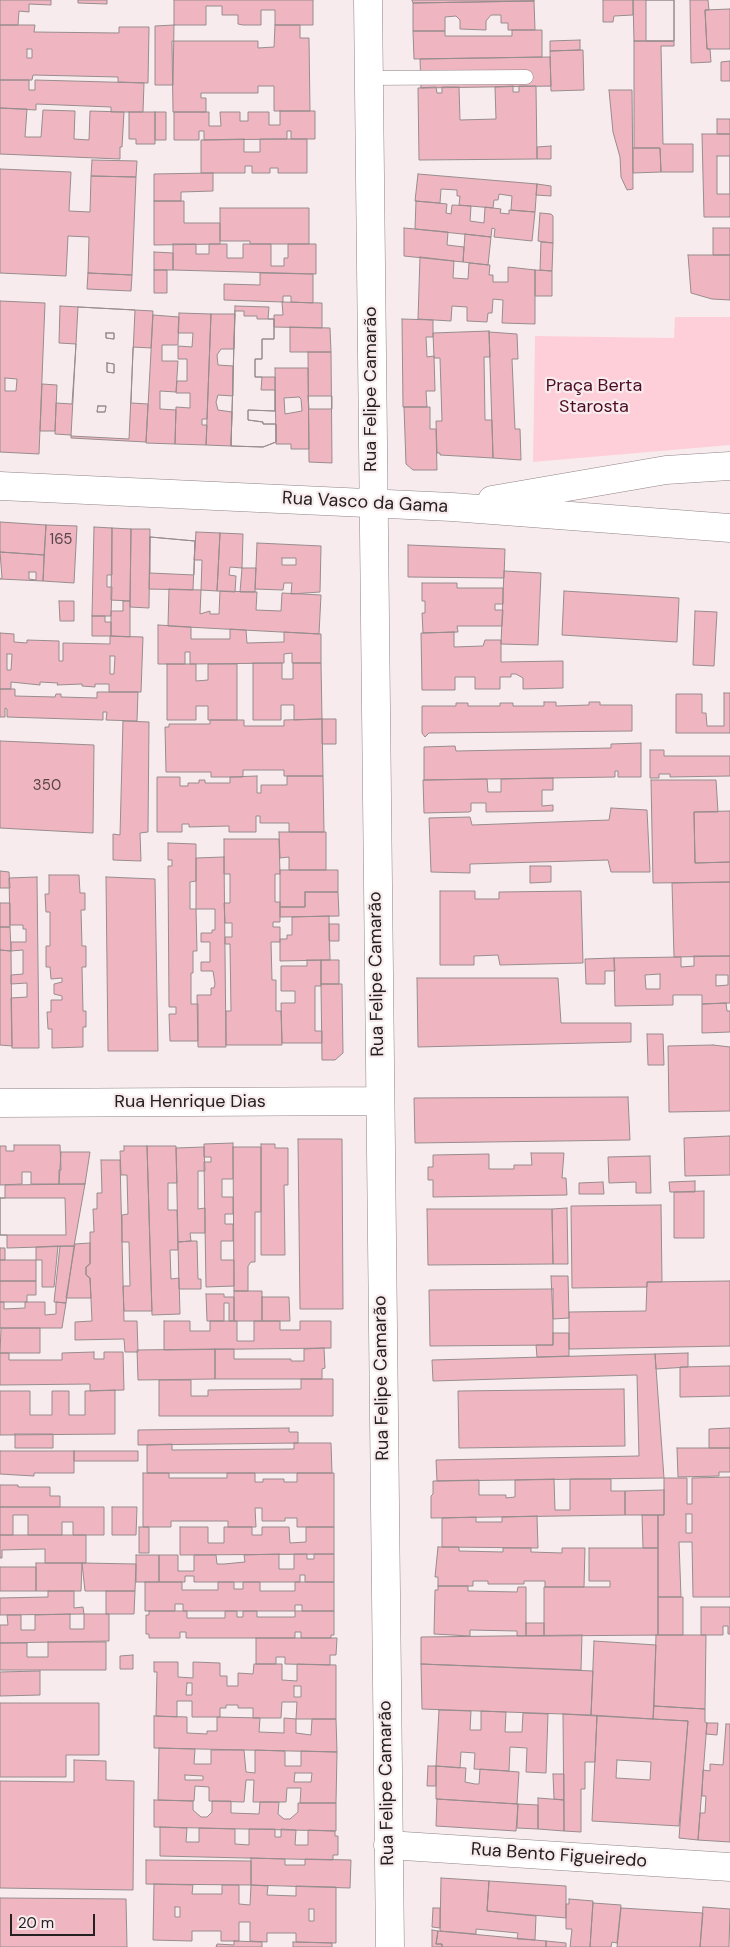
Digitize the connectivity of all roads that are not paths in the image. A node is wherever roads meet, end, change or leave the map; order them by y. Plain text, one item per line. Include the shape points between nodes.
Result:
1 (368, 0) edge
2 (526, 77) dead end
3 (369, 78) junction
4 (730, 466) edge
5 (0, 486) edge
6 (372, 503) junction
7 (452, 507) junction
8 (730, 528) edge
9 (379, 1101) junction
10 (0, 1103) edge
11 (388, 1846) junction
12 (730, 1867) edge
13 (390, 1947) edge

1 - 3 street, Rua Felipe Camarão
2 - 3 lane
3 - 6 street, Rua Felipe Camarão
4 - 7 street via 666,470
5 - 6 street, Rua Vasco da Gama
6 - 7 street, Rua Vasco da Gama
6 - 9 street, Rua Felipe Camarão
7 - 8 street, Rua Vasco da Gama
9 - 10 street, Rua Henrique Dias
9 - 11 street, Rua Felipe Camarão
11 - 12 street, Rua Bento Figueiredo
11 - 13 street, Rua Felipe Camarão

